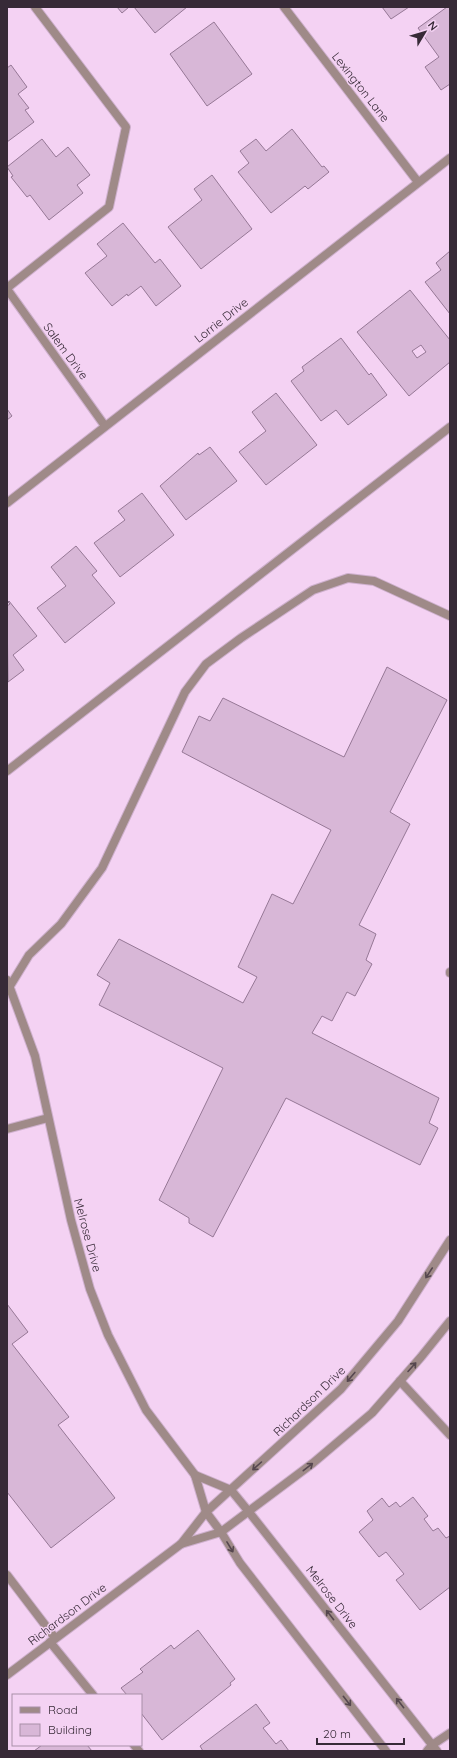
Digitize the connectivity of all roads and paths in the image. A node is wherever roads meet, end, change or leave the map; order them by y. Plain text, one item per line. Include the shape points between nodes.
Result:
1 (35, 7) edge
2 (284, 7) edge
3 (450, 158) edge
4 (418, 182) junction
5 (7, 288) edge
6 (105, 426) junction
7 (450, 427) edge
8 (7, 503) edge
9 (450, 616) edge
10 (7, 771) edge
11 (8, 983) edge
12 (48, 1118) junction
13 (7, 1129) edge
14 (450, 1240) edge
15 (450, 1321) edge
16 (400, 1381) junction
17 (450, 1435) edge
18 (195, 1475) junction
19 (231, 1490) junction
20 (206, 1512) junction
21 (249, 1512) junction
22 (221, 1532) junction
23 (181, 1544) junction
24 (7, 1575) edge
25 (53, 1640) junction
26 (7, 1675) edge
27 (92, 1694) edge
28 (450, 1733) edge
29 (432, 1749) edge
30 (386, 1751) edge

1 - 5 street via 126,127 109,207
2 - 4 street, Lexington Lane
3 - 4 street, Lorrie Drive
4 - 6 street, Lorrie Drive
5 - 6 street, Salem Drive
6 - 8 street, Lorrie Drive
7 - 10 street
9 - 11 street via 374,581 348,578 313,590 206,664 185,692 102,868 61,924 29,955
11 - 12 street, Melrose Drive via 35,1056
12 - 13 street
12 - 18 street, Melrose Drive via 90,1289 108,1335 146,1410
14 -> 19 street, Richardson Drive via 398,1321 341,1389
16 -> 15 street, Richardson Drive
16 - 17 street
21 -> 16 street, Richardson Drive via 372,1413
18 - 19 street, Melrose Drive
18 - 20 street, Melrose Drive
19 - 20 street, Richardson Drive
19 - 21 street, Melrose Drive
20 - 22 street, Melrose Drive
20 - 23 street, Richardson Drive
21 - 22 street, Richardson Drive
29 -> 21 street, Melrose Drive
22 - 23 street, Richardson Drive
22 -> 30 street, Melrose Drive via 240,1563
23 - 25 street, Richardson Drive
24 - 25 street
25 - 26 street, Richardson Drive
25 - 27 street
28 - 29 street

